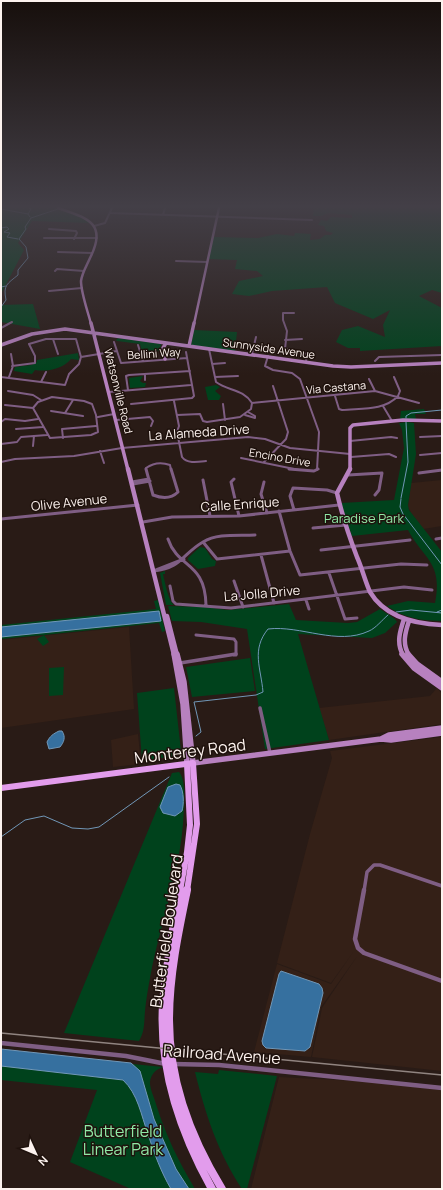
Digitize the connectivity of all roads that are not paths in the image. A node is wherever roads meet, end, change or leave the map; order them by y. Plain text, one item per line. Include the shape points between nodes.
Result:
1 (87, 264) edge
2 (207, 264) edge
3 (84, 270) junction
4 (55, 271) dead end
5 (82, 288) junction
6 (49, 291) dead end
7 (294, 314) dead end
8 (12, 322) dead end
9 (1, 328) edge
10 (94, 333) junction
11 (256, 337) dead end
12 (53, 339) junction
13 (302, 339) dead end
14 (285, 340) junction
15 (114, 342) dead end
16 (166, 343) junction
17 (1, 345) edge
18 (138, 345) dead end
19 (188, 346) junction
20 (209, 349) junction
21 (117, 352) junction
22 (186, 352) dead end
23 (11, 354) dead end
24 (58, 354) dead end
25 (100, 354) junction
26 (252, 354) junction
27 (442, 355) edge
28 (268, 356) junction
29 (81, 357) junction
30 (188, 358) junction
31 (165, 359) junction
32 (143, 361) junction
33 (375, 361) dead end
34 (306, 362) junction
35 (225, 363) dead end
36 (442, 363) edge
37 (212, 364) junction
38 (12, 366) junction
39 (190, 371) junction
40 (46, 372) dead end
41 (145, 374) junction
42 (1, 376) edge
43 (238, 376) dead end
44 (9, 377) junction
45 (215, 377) junction
46 (394, 377) dead end
47 (369, 378) dead end
48 (144, 380) dead end
49 (41, 382) junction
50 (65, 385) junction
51 (69, 385) dead end
52 (191, 385) junction
53 (273, 386) dead end
54 (128, 390) junction
55 (375, 391) junction
56 (8, 392) dead end
57 (109, 392) junction
58 (334, 396) junction
59 (398, 396) junction
60 (307, 398) junction
61 (41, 400) junction
62 (73, 400) junction
63 (278, 400) junction
64 (174, 401) junction
65 (419, 402) dead end
66 (252, 403) junction
67 (131, 404) dead end
68 (222, 404) dead end
69 (5, 405) dead end
70 (383, 406) junction
71 (33, 408) junction
72 (51, 411) dead end
73 (248, 412) junction
74 (65, 413) junction
75 (114, 414) junction
76 (177, 415) junction
77 (245, 415) junction
78 (83, 416) dead end
79 (98, 416) junction
80 (38, 419) junction
81 (116, 420) junction
82 (225, 420) junction
83 (392, 421) junction
84 (442, 421) edge
85 (1, 422) edge
86 (96, 426) junction
87 (151, 426) dead end
88 (43, 427) junction
89 (16, 429) dead end
90 (47, 435) junction
91 (34, 436) junction
92 (442, 436) edge
93 (420, 437) dead end
94 (62, 438) junction
95 (397, 438) dead end
96 (350, 441) junction
97 (179, 442) junction
98 (1, 444) edge
99 (280, 445) junction
100 (33, 446) dead end
101 (122, 448) junction
102 (100, 451) junction
103 (318, 451) junction
104 (442, 453) edge
105 (420, 455) dead end
106 (351, 456) junction
107 (396, 457) dead end
108 (241, 458) dead end
109 (206, 461) dead end
110 (1, 462) edge
111 (264, 462) junction
112 (104, 463) dead end
113 (442, 470) edge
114 (419, 473) dead end
115 (348, 475) junction
116 (234, 479) dead end
117 (149, 480) junction
118 (203, 480) dead end
119 (264, 482) dead end
120 (132, 483) junction
121 (337, 493) junction
122 (375, 495) dead end
123 (138, 505) junction
124 (339, 505) junction
125 (294, 510) junction
126 (279, 511) junction
127 (267, 513) junction
128 (210, 516) junction
129 (240, 516) junction
130 (1, 519) edge
131 (143, 522) junction
132 (346, 525) junction
133 (313, 528) dead end
134 (255, 535) dead end
135 (442, 538) edge
136 (168, 539) dead end
137 (436, 539) dead end
138 (410, 540) dead end
139 (203, 542) junction
140 (354, 546) junction
141 (321, 550) dead end
142 (290, 551) junction
143 (261, 555) junction
144 (184, 559) junction
145 (427, 565) dead end
146 (362, 568) junction
147 (154, 571) junction
148 (329, 573) junction
149 (234, 581) dead end
150 (170, 586) dead end
151 (432, 590) dead end
152 (370, 591) junction
153 (337, 596) junction
154 (306, 600) junction
155 (274, 603) junction
156 (206, 605) junction
157 (242, 607) junction
158 (309, 608) dead end
159 (357, 618) dead end
160 (167, 619) junction
161 (404, 619) junction
162 (410, 621) junction
163 (442, 625) edge
164 (196, 635) dead end
165 (180, 663) junction
166 (442, 682) edge
167 (442, 688) edge
168 (260, 708) dead end
169 (442, 728) edge
170 (442, 733) edge
171 (382, 739) junction
172 (270, 753) junction
173 (190, 764) junction
174 (1, 788) edge
175 (442, 886) edge
176 (442, 980) edge
177 (1, 1043) edge
178 (172, 1079) junction
179 (442, 1088) edge
180 (212, 1189) edge
181 (222, 1189) edge

1 - 3 main road, Watsonville Road
2 - 19 main road
3 - 4 street
3 - 5 main road, Watsonville Road
5 - 6 street
5 - 10 main road, Watsonville Road
7 - 14 street via 283,313 283,323 287,331
8 - 9 street
10 - 16 main road, Sunnyside Avenue
10 - 17 main road, Sunnyside Avenue via 50,329 28,334
10 - 25 main road, Watsonville Road
11 - 26 street
12 - 24 street
12 - 29 street via 76,339
12 - 38 street via 29,344 36,356 34,363
13 - 14 street
14 - 34 street via 285,349 307,354
15 - 21 street, Bellini Way
16 - 19 main road, Sunnyside Avenue
16 - 31 main road via 163,348
18 - 32 street
19 - 20 main road, Sunnyside Avenue
20 - 26 main road, Sunnyside Avenue
20 - 37 street
21 - 25 street
21 - 32 street, Bellini Way via 121,363
22 - 30 street
23 - 38 street
25 - 29 street
25 - 57 main road, Watsonville Road
26 - 28 main road, Sunnyside Avenue
27 - 33 street via 379,357
28 - 34 main road, Sunnyside Avenue
28 - 60 street, Encino Drive via 265,366 300,378
29 - 50 street via 80,364 71,370
30 - 31 street, Bellini Way
30 - 39 street
31 - 32 street, Bellini Way
34 - 36 main road, Sunnyside Avenue via 352,367
35 - 37 street
37 - 45 street
38 - 44 street via 12,374
39 - 41 street
39 - 52 street
40 - 49 street
41 - 48 street
41 - 54 street via 126,376
42 - 44 street
43 - 45 street
44 - 49 street
45 - 66 street via 219,385 244,392
46 - 59 street via 400,391
47 - 55 street
49 - 50 street
50 - 51 street
52 - 54 street
52 - 64 street via 194,396 192,398
53 - 63 street
54 - 57 street
55 - 58 street, Via Castana
55 - 59 street, Via Castana
56 - 61 street via 34,395
57 - 75 main road, Watsonville Road
58 - 60 street, Via Castana
58 - 70 street via 340,410
59 - 65 street, Via Castana
59 - 70 street via 395,402
60 - 63 street, Via Castana
60 - 103 street, Encino Drive via 319,432
61 - 62 street via 52,397
61 - 71 street
62 - 74 street
62 - 79 street via 92,404
63 - 66 street, Via Castana
63 - 99 street via 288,432
64 - 67 street
64 - 76 street
66 - 73 street
68 - 82 street
69 - 71 street
70 - 83 street
71 - 80 street
72 - 74 street
73 - 77 street
73 - 77 street via 255,418
74 - 78 street
75 - 79 street
75 - 81 main road, Watsonville Road
76 - 82 street via 198,413 204,422
76 - 97 street
77 - 82 street
79 - 86 street
80 - 85 street via 5,419
80 - 88 street
81 - 87 street via 150,417 153,421
81 - 101 main road, Watsonville Road
83 - 84 main road
83 - 96 main road via 353,425 350,428
86 - 94 street via 98,432 95,434
86 - 94 street via 64,428
88 - 89 street
88 - 90 street
90 - 91 street
90 - 94 street via 52,439
91 - 98 street via 21,437 17,442
91 - 100 street
92 - 93 street
95 - 96 street
96 - 106 main road
97 - 99 street, La Alameda Drive via 248,437 265,439
97 - 101 street, La Alameda Drive
97 - 109 street via 184,460
99 - 103 street, La Alameda Drive
99 - 111 street
101 - 102 street, La Alameda Drive
101 - 120 main road, Watsonville Road
102 - 110 street, La Alameda Drive
102 - 112 street
103 - 106 street, La Alameda Drive
103 - 111 street, Encino Drive via 318,468 314,471 290,469
104 - 105 street
106 - 107 street, La Alameda Drive via 389,454
106 - 115 main road
108 - 111 street, Encino Drive
113 - 114 street
115 - 121 main road
115 - 122 street via 382,473 379,490
116 - 129 street via 232,482
117 - 117 street via 153,495 156,497 178,494 169,464 148,466 146,468
117 - 120 street
118 - 128 street
119 - 127 street via 261,494
120 - 123 main road, Watsonville Road
121 - 124 main road
121 - 125 street via 293,488 290,497
123 - 130 street, Olive Avenue
123 - 131 main road, Watsonville Road
124 - 125 street, Calle Enrique
124 - 132 main road
125 - 126 street, Calle Enrique
126 - 127 street, Calle Enrique
126 - 142 street
127 - 129 street, Calle Enrique
128 - 129 street, Calle Enrique
128 - 131 street, Calle Enrique via 172,517
131 - 147 main road, Watsonville Road
132 - 133 street
132 - 140 main road
134 - 139 street via 217,538
135 - 137 street
136 - 144 street via 175,554
138 - 140 street
139 - 143 street via 218,558
139 - 144 street
140 - 141 street
140 - 146 main road
142 - 143 street
142 - 148 street via 300,575
143 - 155 street
144 - 147 street via 173,567
144 - 156 street via 198,574 206,591
145 - 146 street via 401,564
146 - 148 street
146 - 152 main road
147 - 160 main road, Watsonville Road
148 - 153 street
149 - 157 street
150 - 156 street, La Jolla Drive via 176,604
151 - 152 street, La Jolla Drive via 404,587
152 - 153 street, La Jolla Drive
152 - 161 main road via 384,608
153 - 154 street, La Jolla Drive
153 - 159 street via 345,620
154 - 155 street, La Jolla Drive
154 - 158 street
155 - 157 street, La Jolla Drive
156 - 157 street, La Jolla Drive
160 - 165 main road, Watsonville Road
160 - 173 main road, Watsonville Road via 182,691
161 - 162 main road
161 - 167 main road via 398,635 401,653 412,666
162 - 163 main road
162 - 166 main road via 403,640 406,652 414,662
164 - 165 street via 234,639 236,655
165 - 173 main road, Watsonville Road via 187,698
168 - 172 street
169 - 171 main road, Monterey Road via 389,735
170 - 171 main road, Monterey Road
171 - 172 main road, Monterey Road
172 - 173 main road, Monterey Road
173 - 174 main road, Monterey Road
173 - 178 main road, Butterfield Boulevard via 197,804 197,822 171,979 166,1030
175 - 176 street via 374,865 367,872 354,939 364,953
177 - 179 street, Railroad Avenue via 126,1056 161,1063 219,1065
178 - 180 main road, Butterfield Boulevard via 174,1100 186,1138
178 - 181 main road, Butterfield Boulevard via 192,1134

